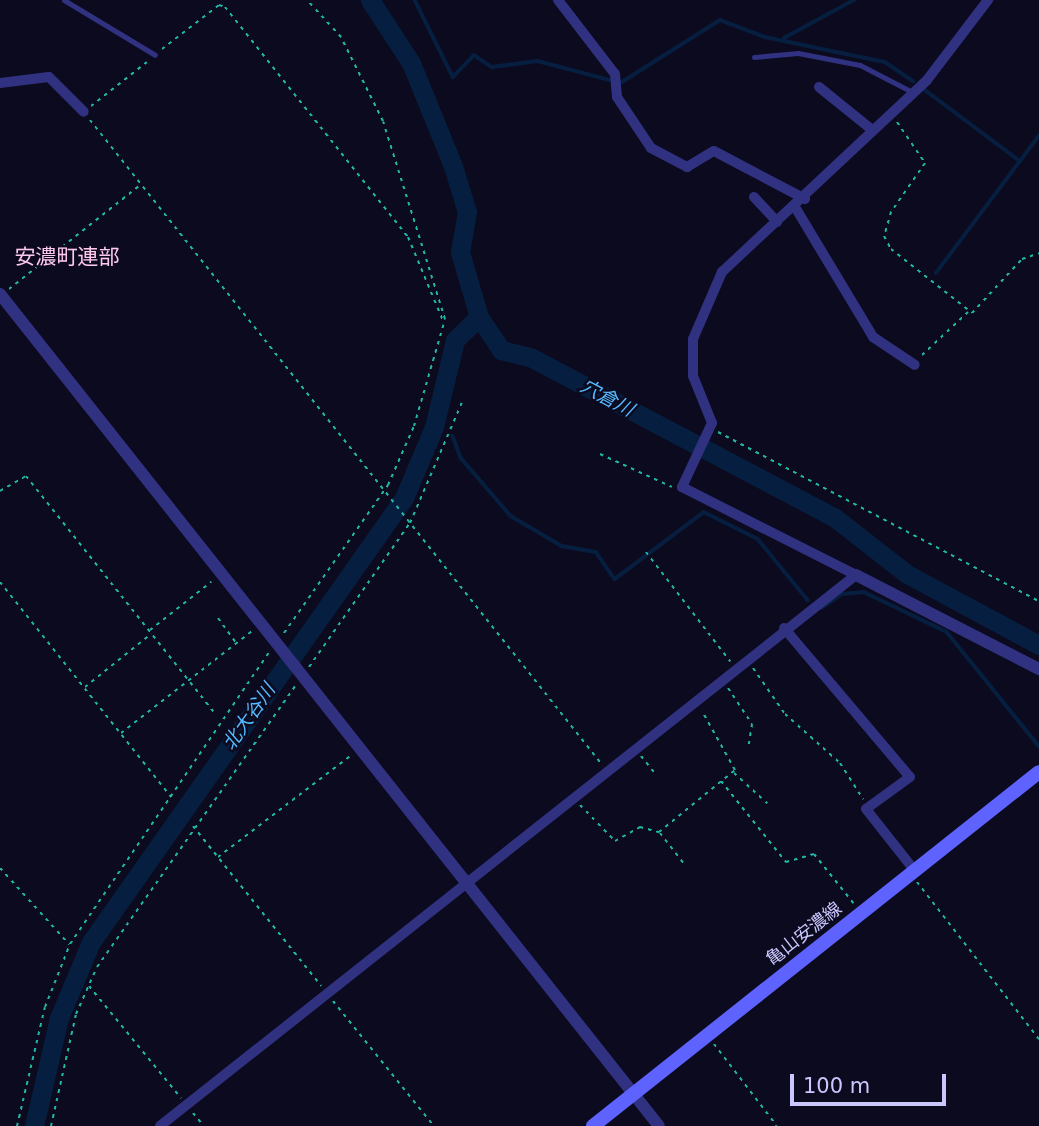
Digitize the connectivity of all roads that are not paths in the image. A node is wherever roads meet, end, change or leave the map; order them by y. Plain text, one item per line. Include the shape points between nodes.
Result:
1 (64, 0) edge
2 (558, 0) edge
3 (988, 0) edge
4 (155, 55) road end
5 (754, 57) dead end
6 (0, 83) edge
7 (820, 87) dead end
8 (914, 93) junction
9 (84, 112) road end
10 (871, 129) junction
11 (754, 197) dead end
12 (805, 199) junction
13 (795, 207) junction
14 (777, 222) junction
15 (0, 295) edge
16 (915, 365) road end
17 (856, 575) junction
18 (784, 628) junction
19 (1039, 669) edge
20 (1039, 772) edge
21 (914, 872) junction
22 (466, 880) junction
23 (633, 1094) junction
24 (160, 1126) edge
25 (593, 1126) edge
26 (659, 1126) edge

1 - 4 lane
2 - 12 street via 615,74 617,97 651,148 687,167 714,150
3 - 8 street
5 - 8 lane via 798,53 860,65
6 - 9 street via 49,77
7 - 10 street
8 - 10 street
10 - 12 street
11 - 14 street
12 - 13 street
13 - 14 street
13 - 16 street via 873,337
14 - 17 street via 722,272 693,338 693,376 712,411 710,431 682,486
15 - 22 street
17 - 18 street
17 - 19 street
18 - 21 street via 911,777 866,809
18 - 22 street
20 - 21 main road, 亀山安濃線
21 - 23 main road, 亀山安濃線
22 - 23 street
22 - 24 street
23 - 25 main road, 亀山安濃線
23 - 26 street

